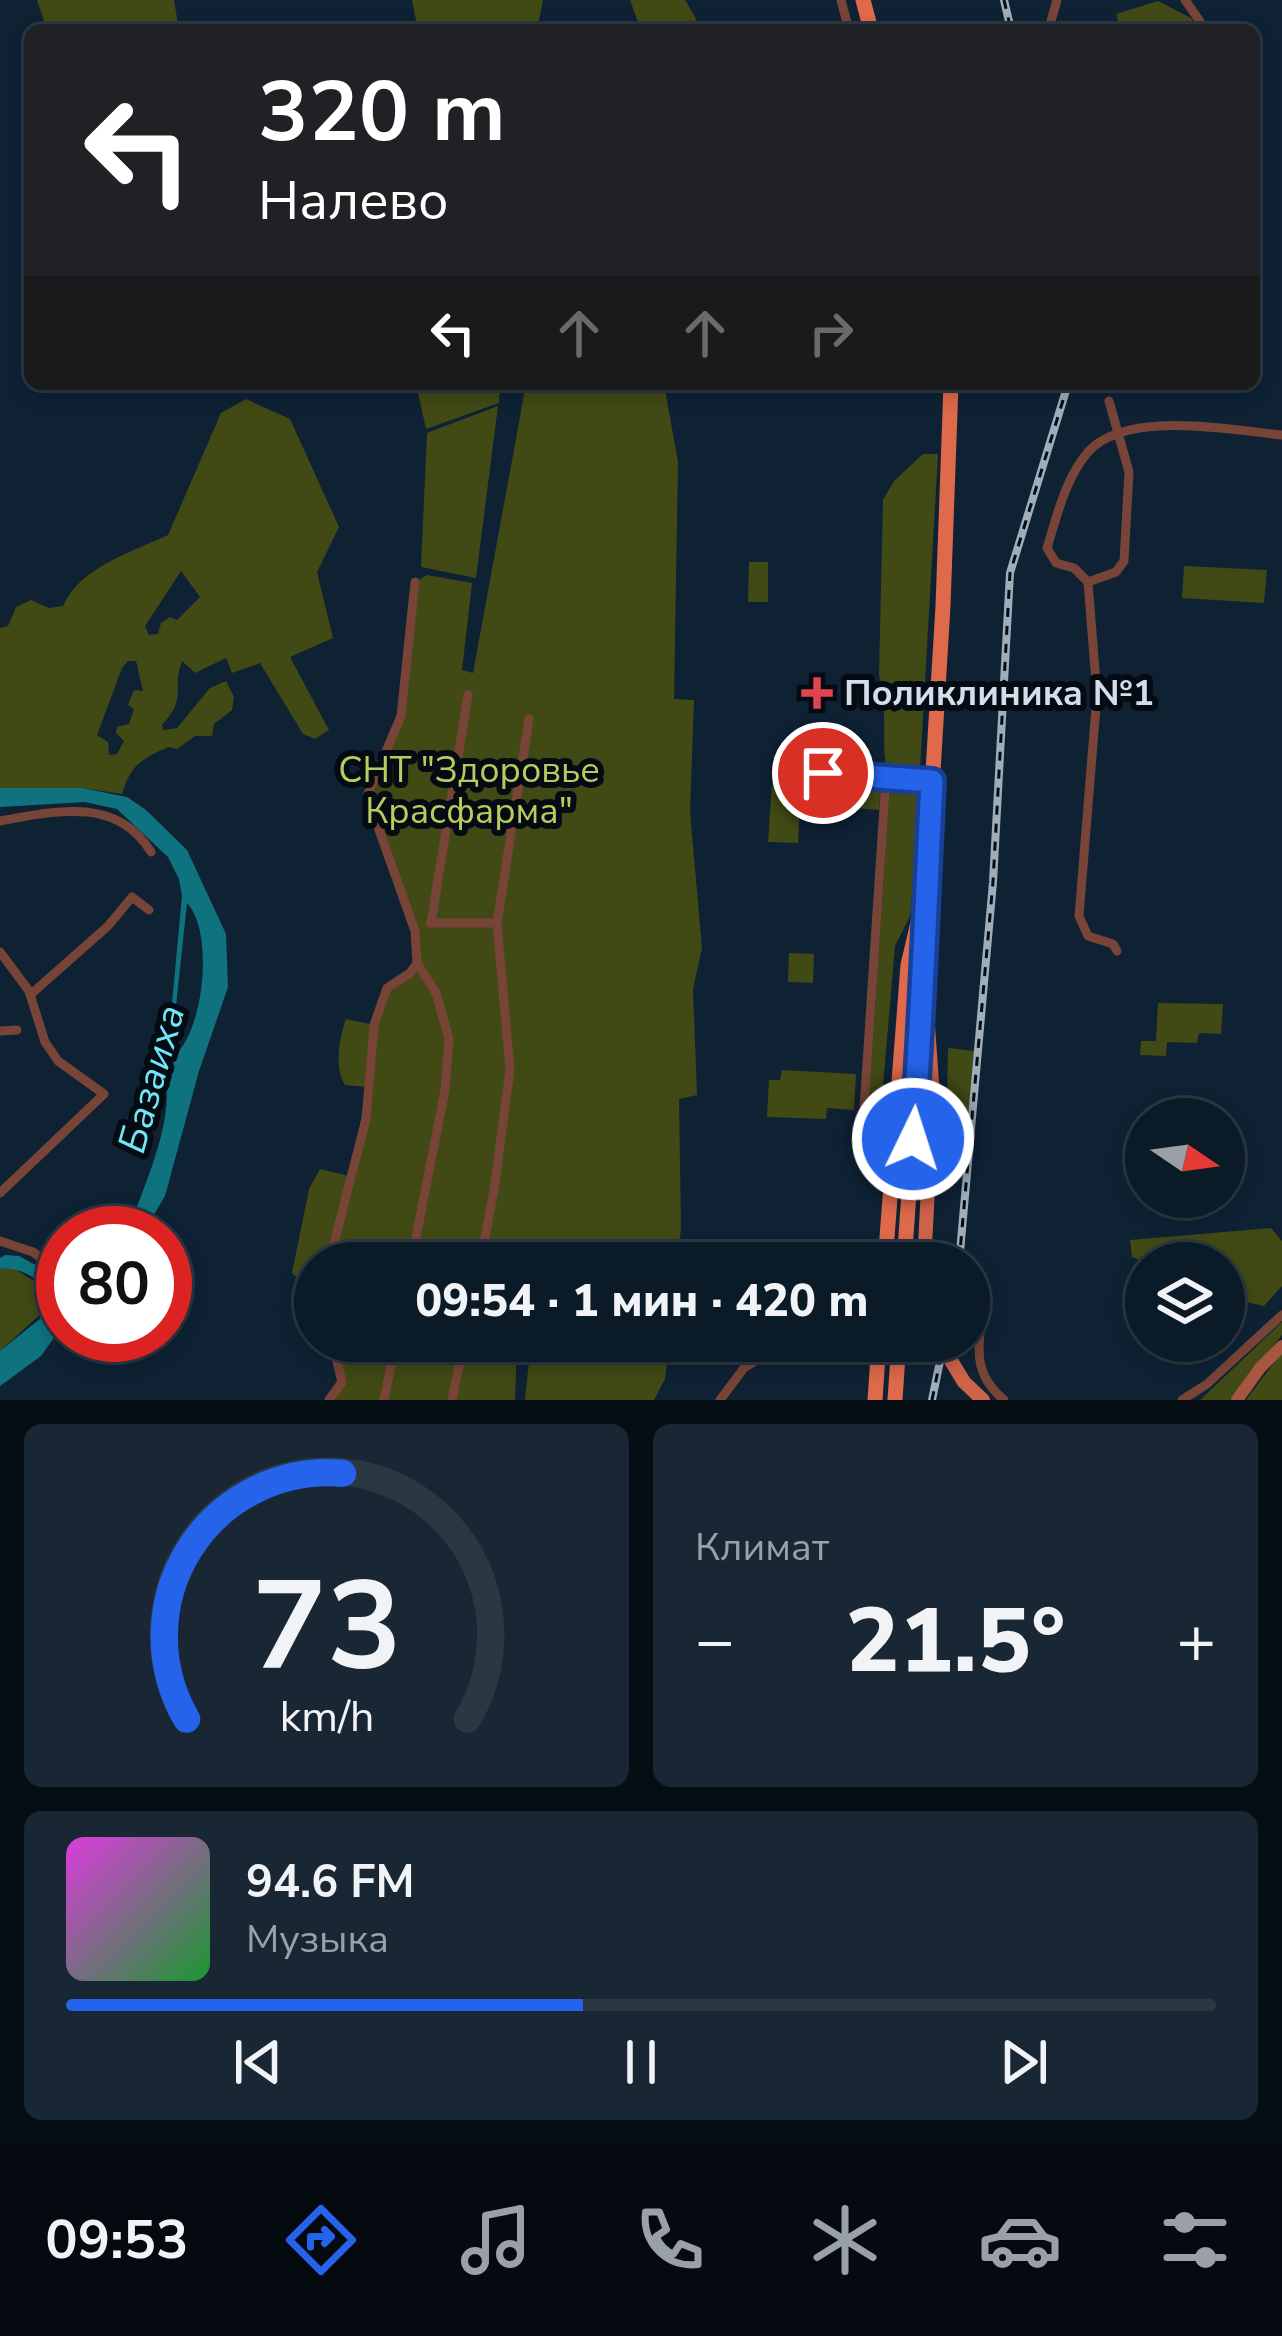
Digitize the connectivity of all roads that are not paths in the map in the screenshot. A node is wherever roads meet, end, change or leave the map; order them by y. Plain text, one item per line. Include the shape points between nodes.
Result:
1 (1057, 0) edge
2 (1051, 21) dead end
3 (951, 390) edge
4 (1109, 401) dead end
5 (1121, 432) junction
6 (1282, 435) edge
7 (415, 582) dead end
8 (1088, 582) junction
9 (467, 695) dead end
10 (529, 719) dead end
11 (823, 773) dead end
12 (882, 777) junction
13 (932, 781) junction
14 (0, 820) edge
15 (151, 852) dead end
16 (926, 891) junction
17 (149, 910) dead end
18 (431, 923) junction
19 (496, 923) junction
20 (415, 931) junction
21 (1117, 951) dead end
22 (0, 952) edge
23 (417, 962) junction
24 (924, 974) junction
25 (30, 994) junction
26 (17, 1030) dead end
27 (0, 1031) edge
28 (856, 1139) dead end
29 (0, 1193) edge
30 (0, 1241) edge
31 (334, 1242) edge
32 (415, 1242) edge
33 (483, 1242) edge
34 (886, 1242) edge
35 (905, 1242) edge
36 (925, 1242) edge
37 (36, 1254) edge
38 (1282, 1315) edge
39 (1282, 1346) edge
40 (337, 1362) edge
41 (392, 1362) edge
42 (460, 1362) edge
43 (754, 1362) edge
44 (877, 1362) edge
45 (898, 1362) edge
46 (952, 1362) edge
47 (979, 1362) edge
48 (329, 1400) edge
49 (384, 1400) edge
50 (452, 1400) edge
51 (720, 1400) edge
52 (873, 1400) edge
53 (895, 1400) edge
54 (983, 1400) edge
55 (1004, 1400) edge
56 (1182, 1400) edge
57 (1237, 1400) edge

1 - 2 street
3 - 13 highway
4 - 5 street
5 - 6 street via 1180,426
5 - 8 street via 1130,472 1124,561
5 - 8 street via 1090,448 1047,548
7 - 20 street via 401,716 367,796
8 - 21 street via 1097,695 1079,916 1088,936
9 - 18 street
10 - 19 street
11 - 12 street
12 - 13 street
12 - 28 street
13 - 16 highway
14 - 15 street via 86,809 126,822
16 - 24 highway
16 - 34 highway via 908,965
17 - 25 street via 132,897
18 - 19 street
18 - 20 street
19 - 33 street via 510,1070
20 - 23 street
22 - 25 street
23 - 31 street via 387,988 374,1025 366,1119
23 - 32 street via 436,993 448,1039
24 - 35 highway
24 - 36 main road via 933,1097
25 - 29 street via 58,1061 104,1094
26 - 27 street
30 - 37 street
38 - 56 street
39 - 57 main road
40 - 48 street via 342,1382
41 - 49 street
42 - 50 street
43 - 51 street
44 - 52 highway
45 - 53 highway
46 - 54 main road, bridge
47 - 55 street

